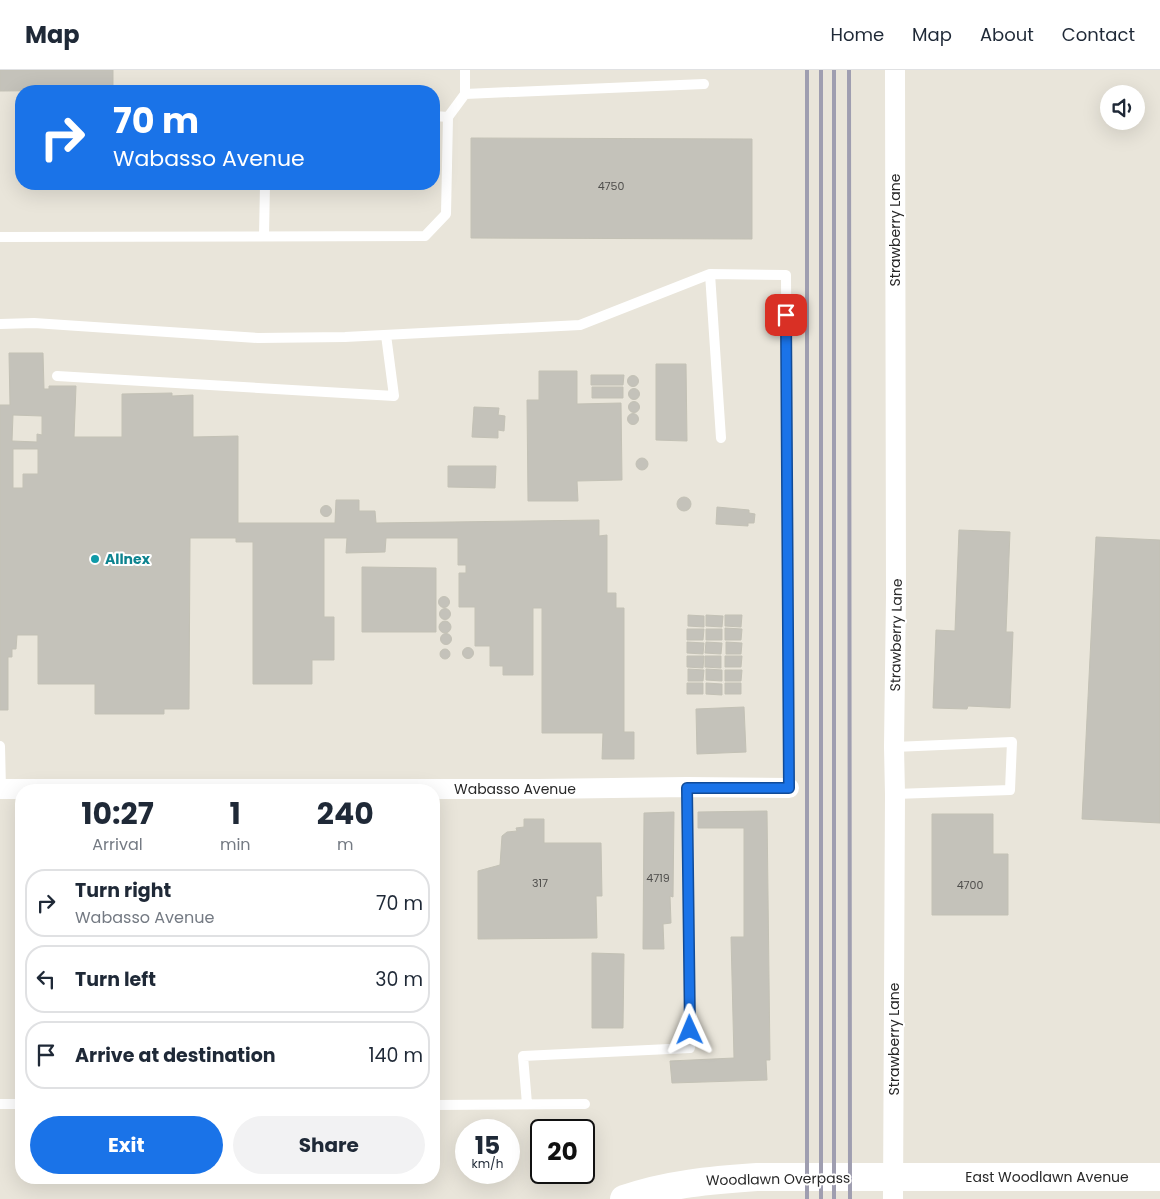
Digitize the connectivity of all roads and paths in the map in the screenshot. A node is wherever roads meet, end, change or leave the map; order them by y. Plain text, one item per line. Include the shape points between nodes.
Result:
1 (465, 70) edge
2 (895, 70) edge
3 (704, 84) dead end
4 (465, 94) junction
5 (440, 116) edge
6 (448, 116) junction
7 (265, 190) edge
8 (264, 236) junction
9 (0, 237) edge
10 (710, 274) junction
11 (0, 324) edge
12 (386, 335) junction
13 (56, 376) dead end
14 (721, 438) dead end
15 (0, 746) edge
16 (894, 747) junction
17 (687, 788) junction
18 (789, 788) joint
19 (0, 789) edge
20 (15, 789) edge
21 (440, 789) edge
22 (895, 794) junction
23 (0, 1104) edge
24 (15, 1104) edge
25 (526, 1104) junction
26 (585, 1104) dead end
27 (440, 1105) edge
28 (933, 1177) joint
29 (1160, 1177) edge
30 (624, 1199) edge
31 (893, 1199) edge

1 - 4 lane
2 - 16 street, Strawberry Lane
3 - 4 lane
4 - 6 lane
5 - 6 lane
6 - 8 lane via 446,214 425,236
7 - 8 lane
8 - 9 lane
10 - 12 lane via 580,325
10 - 14 lane
10 - 18 lane via 786,275
11 - 12 lane via 34,323 258,338
12 - 13 lane via 394,396
15 - 19 lane
16 - 22 street, Strawberry Lane
16 - 22 lane via 1012,742 1010,790
17 - 18 street, Wabasso Avenue
17 - 21 street, Wabasso Avenue
17 - 25 lane via 690,1048 523,1056
19 - 20 street, Wabasso Avenue
22 - 31 street, Strawberry Lane
23 - 24 lane
25 - 26 lane
25 - 27 lane
28 - 29 main road, East Woodlawn Avenue
28 - 30 main road, Woodlawn Overpass via 699,1181

